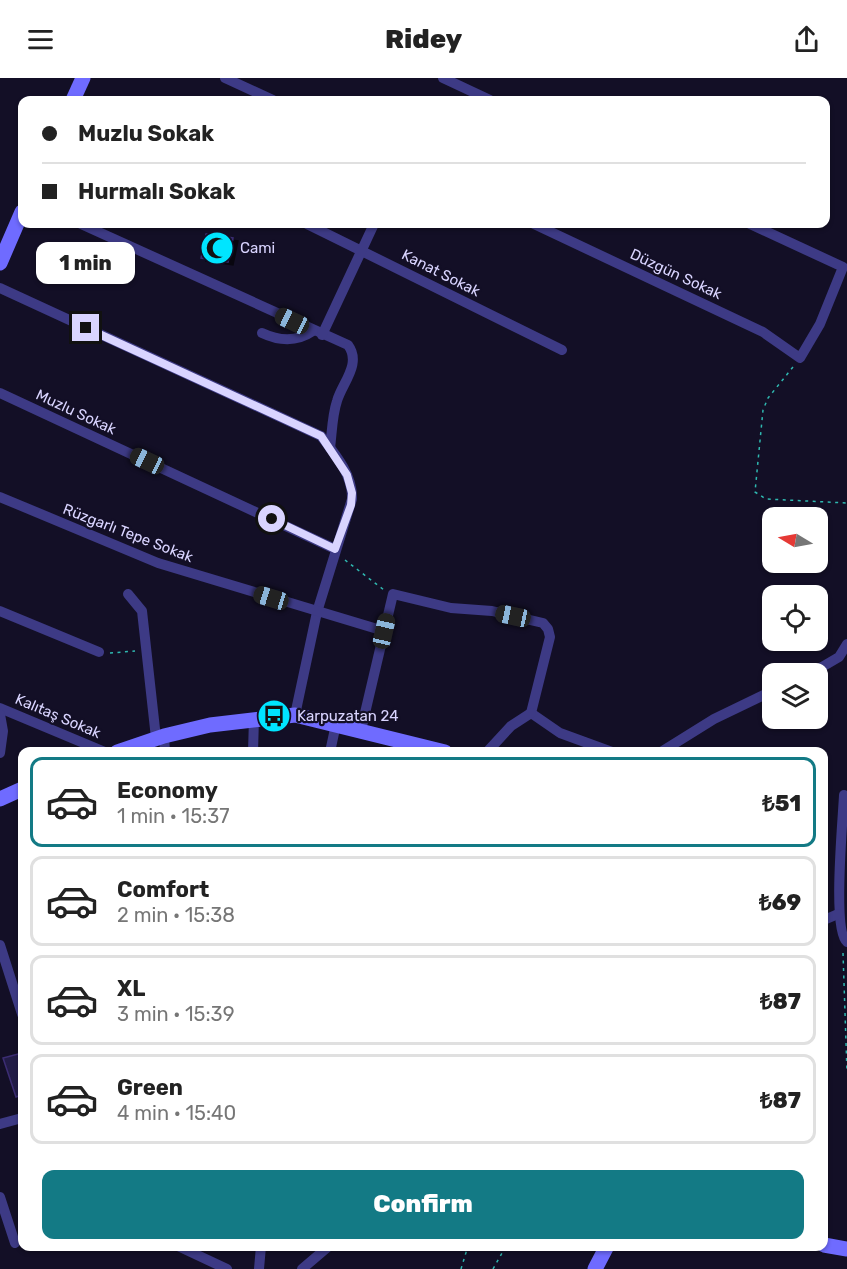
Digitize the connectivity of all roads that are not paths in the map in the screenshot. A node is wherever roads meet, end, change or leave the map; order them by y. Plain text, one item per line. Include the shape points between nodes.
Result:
1 (83, 78) edge
2 (225, 78) edge
3 (443, 78) edge
4 (75, 96) edge
5 (264, 96) edge
6 (481, 96) edge
7 (18, 218) edge
8 (90, 228) edge
9 (316, 228) edge
10 (372, 228) edge
11 (542, 228) edge
12 (759, 228) edge
13 (5, 236) edge
14 (363, 250) junction
15 (0, 263) edge
16 (0, 288) edge
17 (262, 333) dead end
18 (317, 333) junction
19 (562, 350) dead end
20 (0, 393) edge
21 (330, 448) junction
22 (0, 497) edge
23 (335, 549) junction
24 (128, 594) dead end
25 (0, 611) edge
26 (317, 612) junction
27 (384, 631) junction
28 (847, 644) edge
29 (99, 652) road end
30 (828, 663) edge
31 (762, 696) edge
32 (0, 708) edge
33 (531, 713) junction
34 (0, 714) edge
35 (296, 715) junction
36 (254, 718) junction
37 (336, 724) junction
38 (361, 730) junction
39 (160, 737) junction
40 (93, 747) edge
41 (131, 747) edge
42 (163, 747) edge
43 (253, 747) edge
44 (331, 747) edge
45 (426, 747) edge
46 (492, 747) edge
47 (598, 747) edge
48 (669, 747) edge
49 (0, 753) edge
50 (18, 791) edge
51 (844, 795) dead end
52 (0, 799) edge
53 (838, 914) junction
54 (828, 918) edge
55 (845, 941) edge
56 (0, 945) edge
57 (18, 981) edge
58 (18, 1119) edge
59 (0, 1124) edge
60 (0, 1197) edge
61 (15, 1243) dead end
62 (828, 1246) edge
63 (847, 1249) edge
64 (189, 1251) edge
65 (261, 1251) edge
66 (323, 1251) edge
67 (604, 1251) edge
68 (228, 1269) edge
69 (259, 1269) edge
70 (302, 1269) edge
71 (595, 1269) edge

1 - 4 street
2 - 5 street
3 - 6 street
7 - 13 street
8 - 18 street
9 - 14 street, Kanat Sokak
10 - 14 street
11 - 12 street, Düzgün Sokak via 763,332 800,358 820,324 843,267
13 - 15 street
14 - 18 street
14 - 19 street, Kanat Sokak
16 - 21 street via 321,436
17 - 18 street via 278,339
18 - 21 street via 348,345 352,355 350,372 337,401
20 - 23 street, Muzlu Sokak
21 - 23 street via 350,481 352,493
22 - 26 street, Rüzgarlı Tepe Sokak via 158,563
23 - 26 street
24 - 39 street via 142,611
25 - 29 street
26 - 27 street, Rüzgarlı Tepe Sokak
26 - 35 street
27 - 33 street via 393,594 451,608 492,611 539,621 546,626 550,638
27 - 38 street
28 - 30 street via 839,657
31 - 48 street via 714,718
32 - 40 street, Kalıtaş Sokak
33 - 46 street via 503,732
33 - 47 street via 560,734
34 - 49 street
35 - 36 street
35 - 37 street
36 - 39 street
36 - 43 street
37 - 38 street
37 - 44 street
38 - 45 street
39 - 41 street
39 - 42 street
50 - 52 street
51 - 53 street
53 - 54 street
53 - 55 street
56 - 57 street
58 - 59 street
60 - 61 street
62 - 63 street
64 - 68 street
65 - 69 street
66 - 70 street
67 - 71 street

